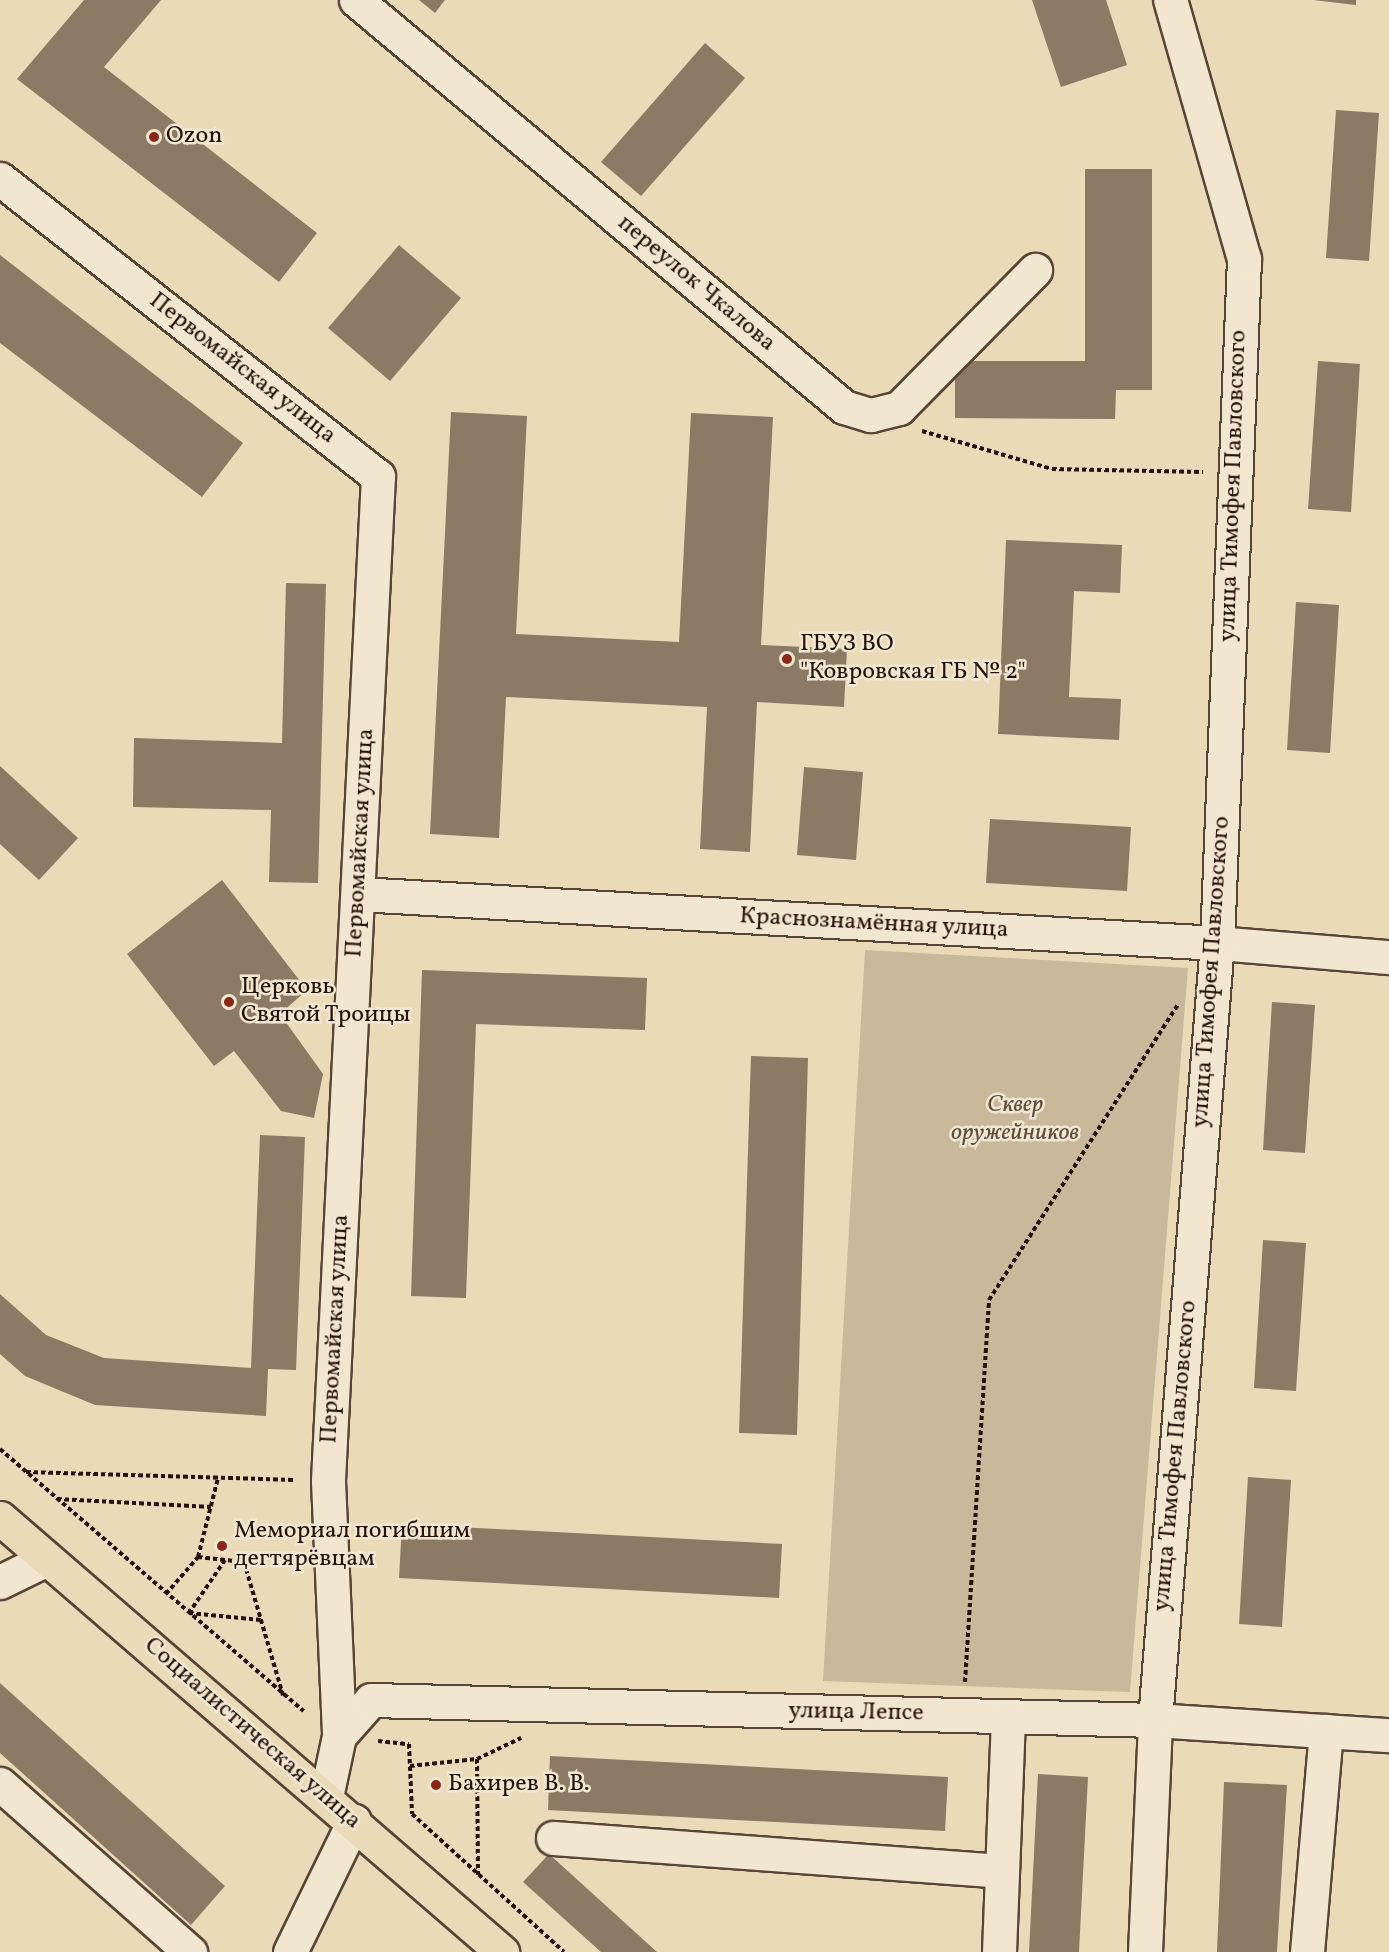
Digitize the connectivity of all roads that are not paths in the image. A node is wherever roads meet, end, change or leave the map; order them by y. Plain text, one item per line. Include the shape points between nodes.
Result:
1 (356, 0) edge
2 (1170, 0) edge
3 (0, 179) edge
4 (1035, 270) dead end
5 (359, 894) junction
6 (1217, 943) junction
7 (1389, 957) edge
8 (0, 1518) edge
9 (47, 1559) junction
10 (0, 1582) edge
11 (1008, 1717) junction
12 (1155, 1720) junction
13 (1326, 1731) junction
14 (1389, 1735) edge
15 (339, 1736) junction
16 (0, 1784) edge
17 (326, 1797) junction
18 (354, 1821) junction
19 (554, 1838) dead end
20 (1002, 1872) junction
21 (190, 1952) edge
22 (290, 1952) edge
23 (502, 1952) edge
24 (999, 1952) edge
25 (1145, 1952) edge
26 (1307, 1952) edge

1 - 4 street, переулок Чкалова via 844,407 871,415 899,408
2 - 6 street, улица Тимофея Павловского via 1244,259
3 - 5 street, Первомайская улица via 378,476
5 - 6 street, Краснознамённая улица
5 - 15 street, Первомайская улица via 328,1481
6 - 7 street, Краснознамённая улица
6 - 12 street, улица Тимофея Павловского
8 - 9 main road, Социалистическая улица
9 - 10 street
9 - 17 main road, Социалистическая улица
11 - 12 street, улица Лепсе
11 - 15 street, улица Лепсе via 371,1700
11 - 20 street
12 - 13 street, улица Лепсе
12 - 25 street, улица Тимофея Павловского
13 - 14 street, улица Лепсе
13 - 26 street
15 - 17 street, Первомайская улица
16 - 21 street
17 - 18 main road, Социалистическая улица
18 - 22 street
18 - 23 main road, Социалистическая улица
19 - 20 street
20 - 24 street

